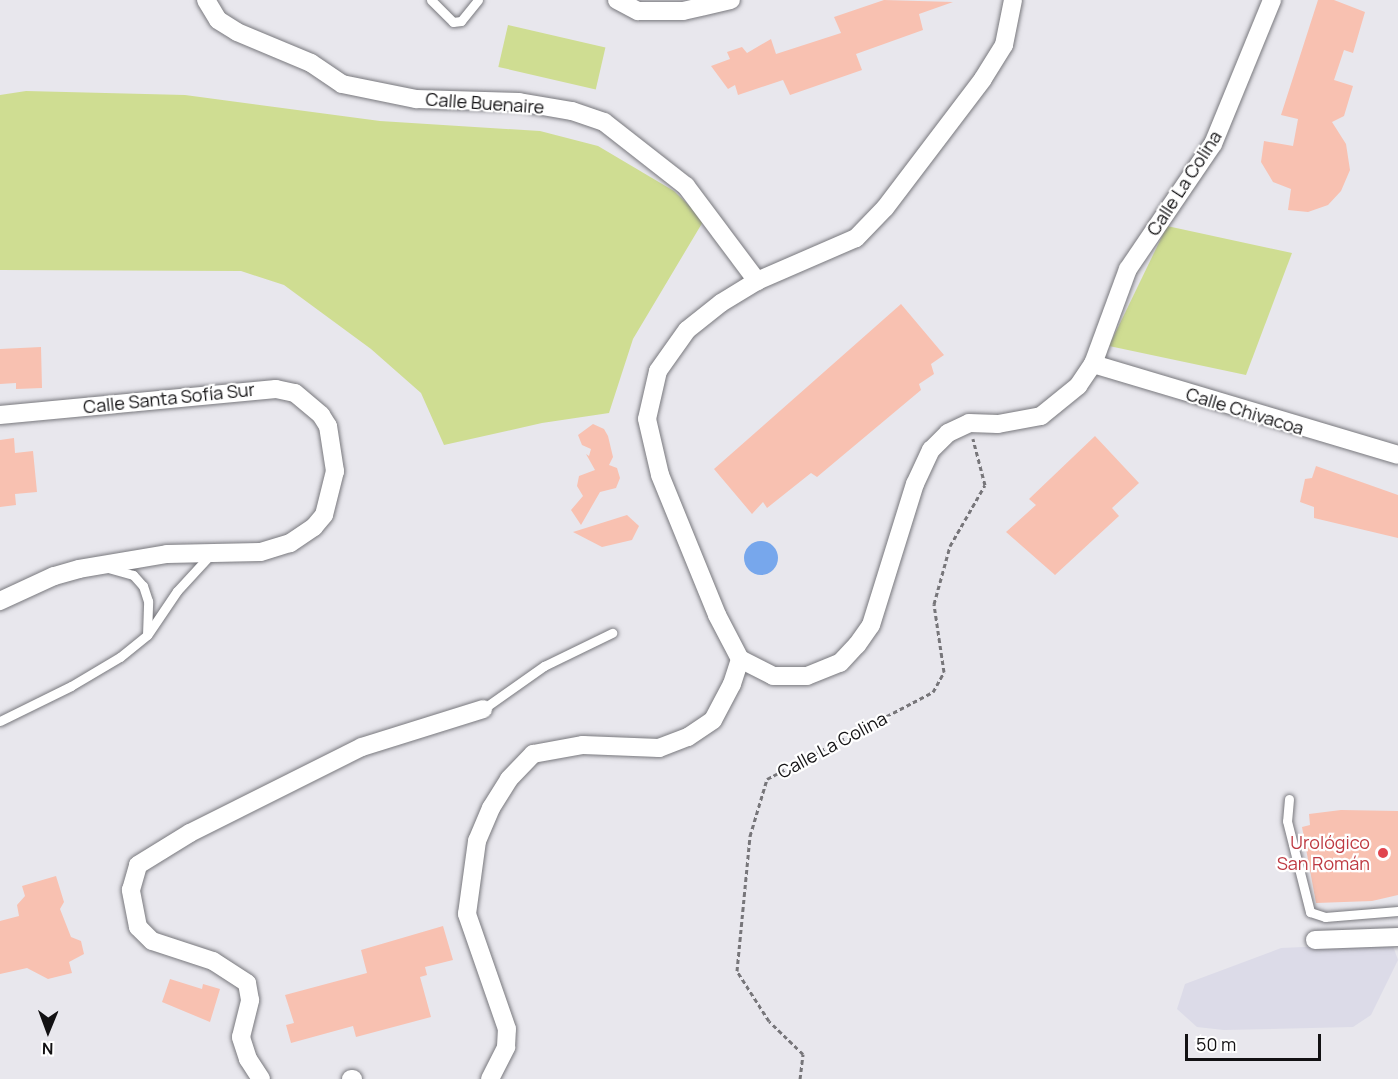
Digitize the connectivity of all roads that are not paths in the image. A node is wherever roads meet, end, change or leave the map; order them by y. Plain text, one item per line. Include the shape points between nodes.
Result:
1 (206, 0) edge
2 (431, 0) edge
3 (478, 0) edge
4 (617, 0) edge
5 (731, 0) edge
6 (1012, 0) edge
7 (1272, 0) edge
8 (758, 281) junction
9 (1093, 364) junction
10 (0, 415) edge
11 (1398, 455) edge
12 (211, 554) junction
13 (100, 565) junction
14 (0, 602) edge
15 (612, 633) dead end
16 (147, 635) junction
17 (740, 659) junction
18 (483, 709) joint
19 (0, 721) edge
20 (1289, 799) dead end
21 (1398, 911) edge
22 (1398, 937) edge
23 (1315, 940) dead end
24 (261, 1079) edge
25 (490, 1079) edge

1 - 8 street, Calle Buenaire via 218,20 237,32 311,63 342,84 416,99 519,102 573,111 604,122 686,186
2 - 3 lane via 453,22 461,21
4 - 5 street via 638,11 671,11
6 - 8 street via 1004,45 885,208 856,238
7 - 9 street, Calle La Colina via 1213,144 1128,269
8 - 17 street via 712,309 668,352 652,388 647,419 660,475 717,615
9 - 11 street, Calle Chivacoa
9 - 17 street, Calle La Colina via 1078,386 1041,416 998,424 969,423 948,433 931,450 915,484 871,625 840,663 807,676 773,676
10 - 12 street, Calle Santa Sofía Sur via 276,389 295,393 328,426 333,456 330,501 314,527 290,543 260,552
12 - 13 street, Calle Santa Sofía Sur via 167,554
12 - 16 lane via 177,591
13 - 14 street, Calle Santa Sofía Sur via 54,576
13 - 16 lane via 134,575 143,586 148,601
15 - 18 lane via 544,666
16 - 19 lane via 91,675
17 - 25 street via 713,720 688,737 659,748 584,745 533,754 509,779 491,808 477,841 467,914 507,1029 506,1047
18 - 24 street via 362,747 190,833 138,865 131,890 138,927 152,941 213,961 247,983 250,1000 241,1037 248,1059
20 - 21 lane via 1287,821 1310,912 1325,918
22 - 23 street

